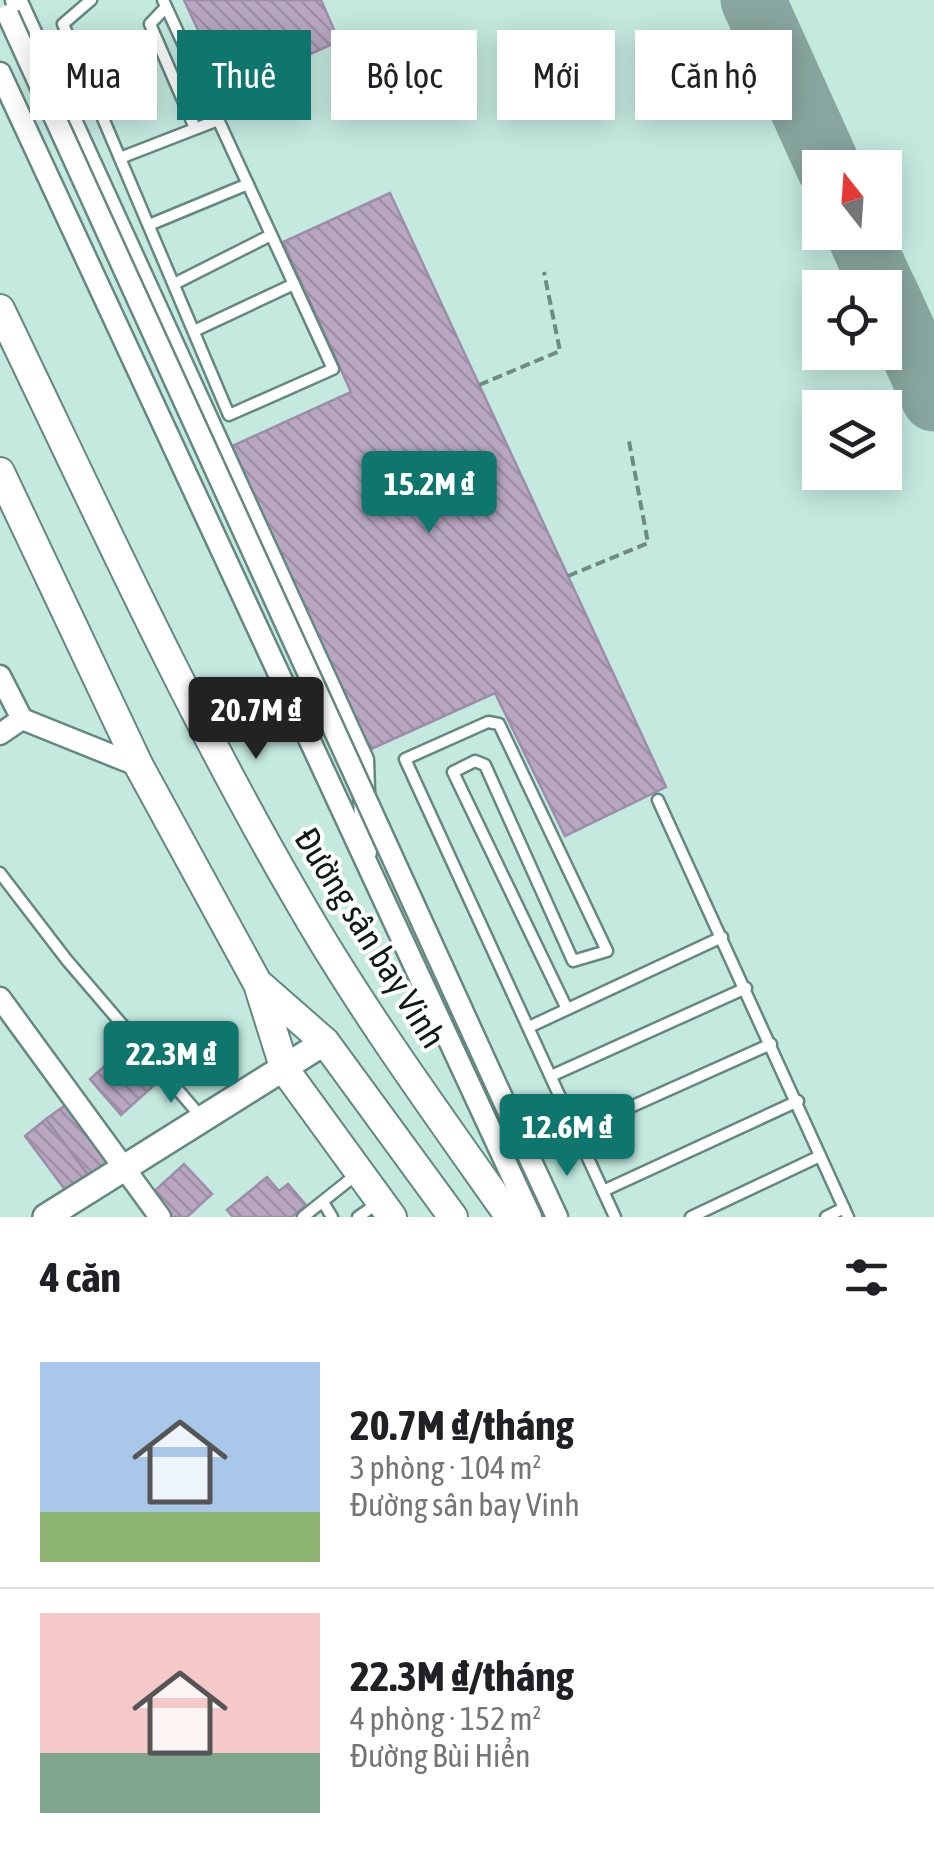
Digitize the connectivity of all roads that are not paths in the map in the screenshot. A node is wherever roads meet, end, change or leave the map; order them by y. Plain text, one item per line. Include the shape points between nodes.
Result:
1 (90, 0) edge
2 (164, 4) edge
3 (8, 5) edge
4 (177, 32) edge
5 (0, 73) edge
6 (218, 120) joint
7 (195, 128) junction
8 (120, 158) junction
9 (248, 184) junction
10 (148, 225) junction
11 (271, 235) junction
12 (174, 284) junction
13 (294, 284) junction
14 (0, 309) edge
15 (194, 331) junction
16 (0, 472) edge
17 (0, 676) edge
18 (22, 719) junction
19 (0, 734) edge
20 (139, 766) junction
21 (658, 800) dead end
22 (366, 864) junction
23 (0, 873) edge
24 (722, 937) junction
25 (258, 984) junction
26 (746, 988) junction
27 (0, 998) edge
28 (567, 1008) junction
29 (529, 1026) junction
30 (326, 1042) junction
31 (771, 1044) junction
32 (286, 1070) junction
33 (551, 1076) junction
34 (798, 1101) junction
35 (202, 1118) junction
36 (578, 1131) junction
37 (820, 1156) junction
38 (126, 1169) junction
39 (359, 1172) junction
40 (603, 1192) junction
41 (323, 1202) junction
42 (377, 1212) edge
43 (846, 1212) edge
44 (46, 1217) edge
45 (160, 1217) edge
46 (304, 1217) edge
47 (332, 1217) edge
48 (453, 1217) edge
49 (510, 1217) edge
50 (531, 1217) edge
51 (556, 1217) edge
52 (615, 1217) edge
53 (691, 1217) edge
54 (826, 1217) edge

1 - 8 lane via 64,24
2 - 4 lane
2 - 7 lane via 150,24
3 - 22 street via 363,760
3 - 51 street, bridge
5 - 22 street
6 - 7 lane
6 - 9 lane
7 - 8 lane
8 - 10 lane
9 - 10 lane
9 - 11 lane
10 - 12 lane
11 - 12 lane
11 - 13 lane
12 - 15 lane
13 - 15 lane
13 - 15 lane via 333,368 230,415
14 - 49 main road, Đường sân bay Vinh via 166,655 295,896 380,1032
16 - 20 main road
17 - 18 street
18 - 19 street
18 - 20 street
20 - 25 main road
21 - 24 lane
22 - 50 street
23 - 35 lane
24 - 26 lane
24 - 28 lane
25 - 30 main road
25 - 32 main road
26 - 31 lane
26 - 33 lane
27 - 38 street
28 - 29 lane
28 - 29 lane via 453,772 475,761 484,765 573,961 608,951 499,724 488,722 406,759
29 - 33 lane
30 - 32 street
30 - 48 main road
31 - 34 lane
31 - 36 lane
32 - 35 street
32 - 39 main road
33 - 36 lane
34 - 37 lane
34 - 40 lane
35 - 38 street
36 - 40 lane
37 - 43 lane
37 - 53 lane
38 - 44 street
38 - 45 street
39 - 41 lane
39 - 42 main road
40 - 52 lane
41 - 46 lane
41 - 47 lane
43 - 54 lane

